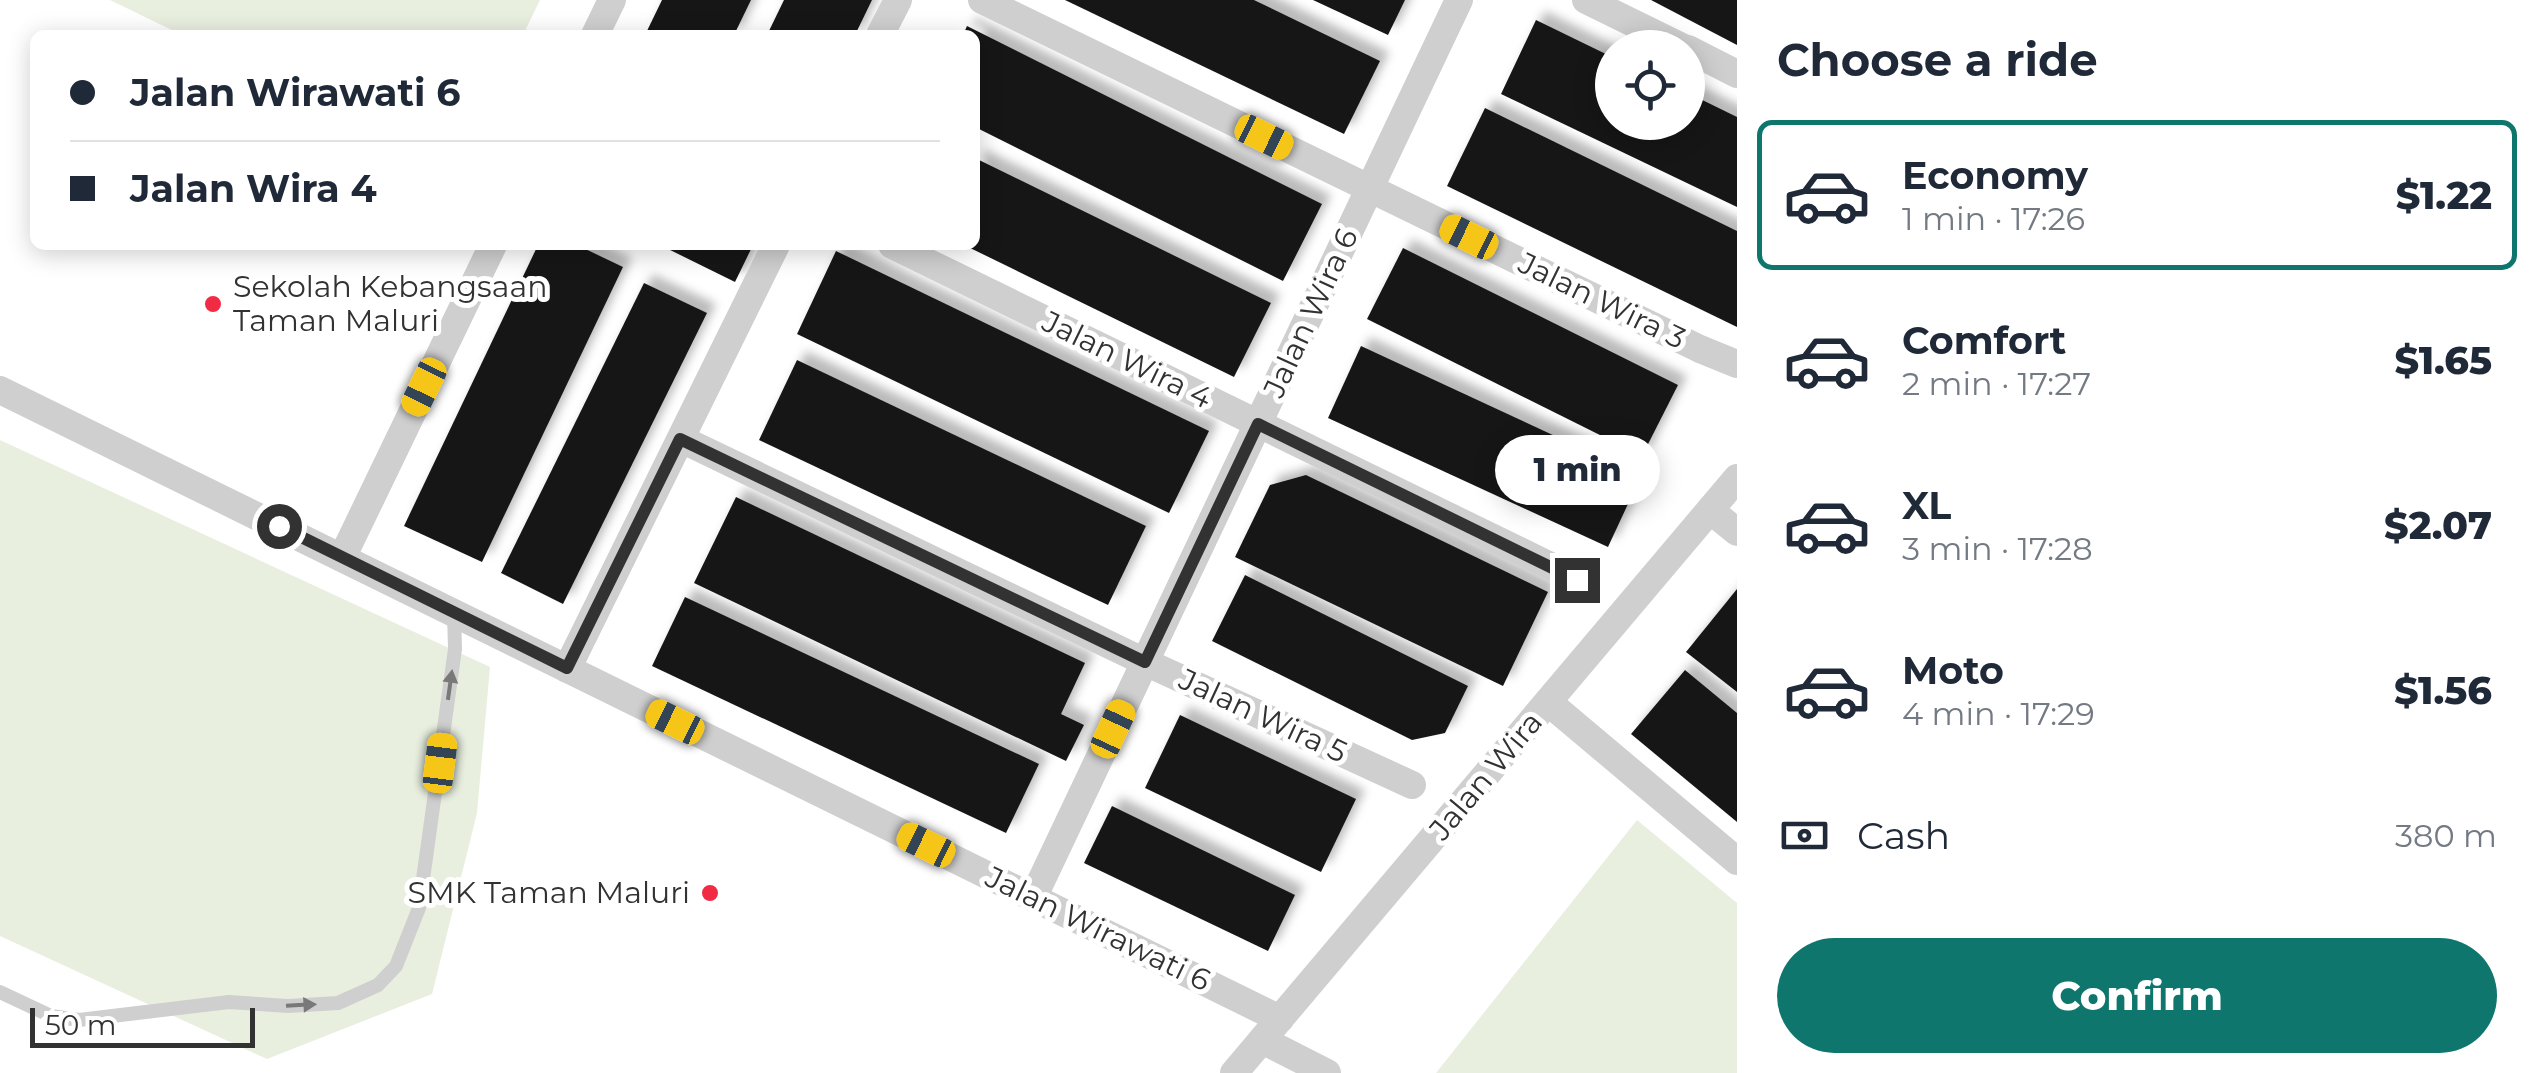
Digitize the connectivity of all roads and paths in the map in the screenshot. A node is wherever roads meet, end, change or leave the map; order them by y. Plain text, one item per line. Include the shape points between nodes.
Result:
1 (612, 0) edge
2 (898, 0) edge
3 (982, 0) edge
4 (1459, 0) edge
5 (1586, 0) edge
6 (598, 30) edge
7 (883, 30) edge
8 (1648, 30) edge
9 (1705, 58) edge
10 (1737, 74) edge
11 (1370, 188) junction
12 (486, 250) edge
13 (774, 250) edge
14 (902, 250) edge
15 (1737, 364) edge
16 (0, 390) edge
17 (1258, 424) junction
18 (680, 439) junction
19 (1737, 478) edge
20 (1710, 510) junction
21 (1737, 532) edge
22 (342, 558) junction
23 (1577, 580) dead end
24 (454, 613) junction
25 (1145, 662) junction
26 (567, 668) junction
27 (1548, 702) junction
28 (1412, 785) dead end
29 (1737, 861) edge
30 (1034, 898) junction
31 (0, 992) edge
32 (1271, 1030) junction
33 (1234, 1073) edge
34 (1327, 1073) edge

1 - 6 street
2 - 7 street
3 - 11 street, Jalan Wira 3
4 - 11 street, Jalan Wira 6
5 - 8 street
9 - 10 street
11 - 15 street, Jalan Wira 3
11 - 17 street, Jalan Wira 6
12 - 22 street
13 - 18 street
14 - 17 street, Jalan Wira 4
16 - 22 street, Jalan Wirawati 6
17 - 23 street, Jalan Wira 4
17 - 25 street, Jalan Wira 6
18 - 25 street, Jalan Wira 5
18 - 26 street
19 - 20 street, Jalan Wira
20 - 21 street
20 - 27 street, Jalan Wira
22 - 24 street, Jalan Wirawati 6
24 - 26 street, Jalan Wirawati 6
31 -> 24 lane via 51,1016 80,1020 229,1002 338,1002 378,985 396,966 418,908 455,649
25 - 28 street, Jalan Wira 5
25 - 30 street, Jalan Wira 6
26 - 30 street, Jalan Wirawati 6
27 - 29 street
27 - 32 street, Jalan Wira
30 - 32 street, Jalan Wirawati 6
32 - 33 street, Jalan Wira
32 - 34 street, Jalan Wirawati 6

